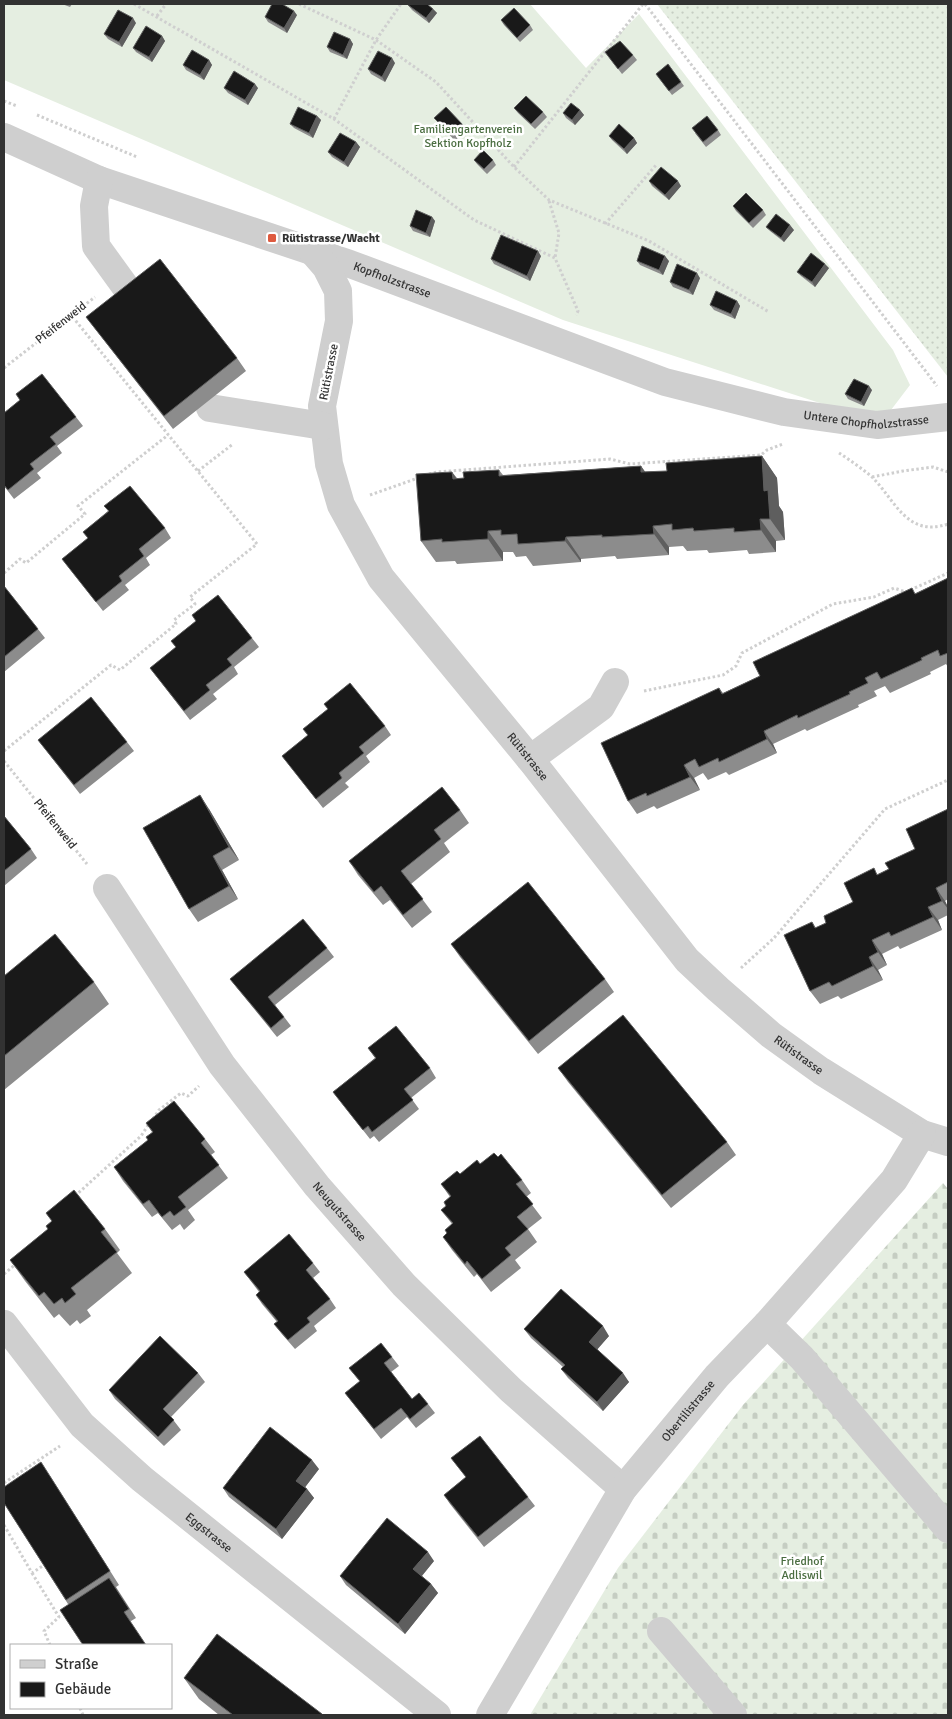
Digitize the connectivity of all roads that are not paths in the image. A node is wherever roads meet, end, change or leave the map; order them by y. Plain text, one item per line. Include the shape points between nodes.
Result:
1 (4, 137) edge
2 (99, 180) junction
3 (313, 252) junction
4 (124, 286) edge
5 (945, 405) edge
6 (210, 408) dead end
7 (784, 412) joint
8 (323, 426) junction
9 (615, 682) dead end
10 (530, 759) junction
11 (107, 888) road end
12 (922, 1134) junction
13 (948, 1142) edge
14 (4, 1324) edge
15 (767, 1324) junction
16 (624, 1489) junction
17 (948, 1529) edge
18 (661, 1631) dead end
19 (437, 1715) edge
20 (490, 1715) edge
21 (733, 1715) edge

1 - 2 street, Kopfholzstrasse
2 - 3 street, Kopfholzstrasse
2 - 4 street via 94,206 96,246
3 - 7 street, Kopfholzstrasse via 665,382
3 - 8 street, Rütistrasse via 326,267 338,291 339,321 324,390
5 - 7 street, Untere Chopfholzstrasse via 878,425
6 - 8 street
8 - 10 street, Rütistrasse via 329,464 341,505 381,578
9 - 10 street via 601,707
10 - 12 street, Rütistrasse via 687,960 718,990 815,1067
11 - 16 street, Neugutstrasse via 222,1065 317,1186 404,1285 511,1390
12 - 13 street, Rütistrasse
12 - 15 street, Obertilistrasse via 894,1180
14 - 19 street, Eggstrasse via 82,1425 142,1479
15 - 16 street, Obertilistrasse via 717,1376
15 - 17 street via 802,1358
16 - 20 street, Obertilistrasse
18 - 21 street

